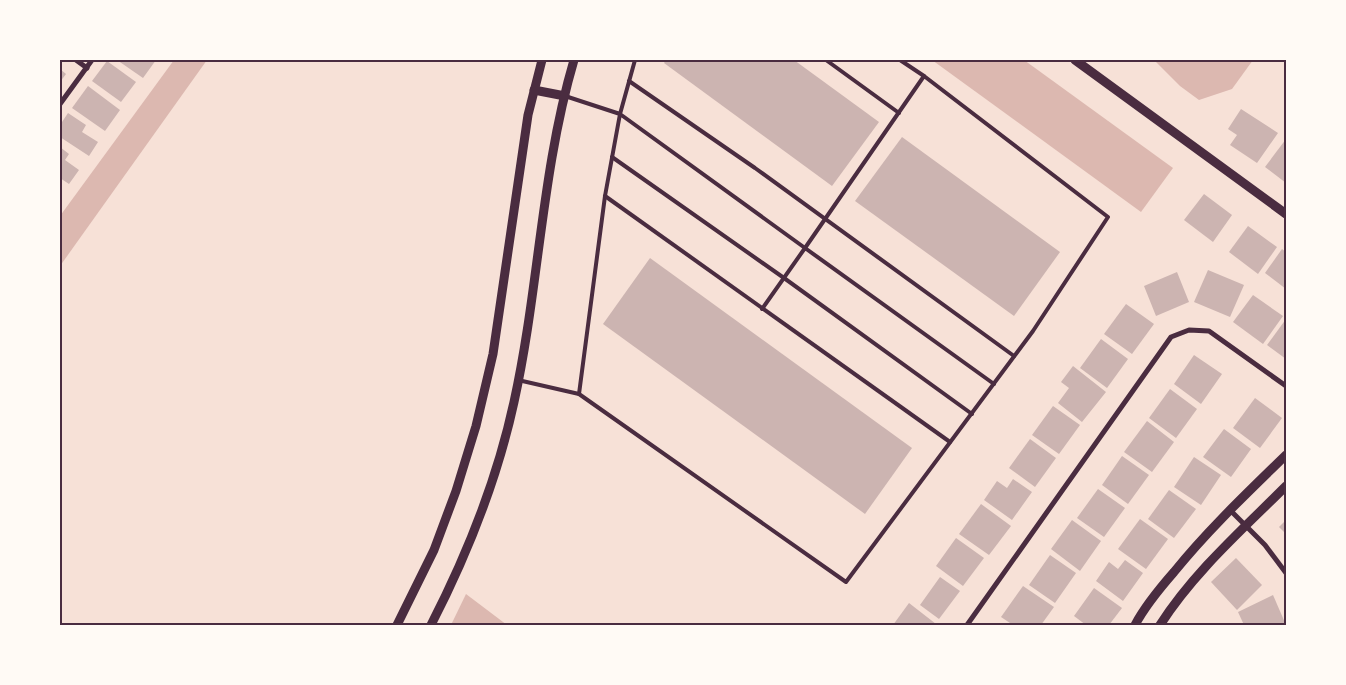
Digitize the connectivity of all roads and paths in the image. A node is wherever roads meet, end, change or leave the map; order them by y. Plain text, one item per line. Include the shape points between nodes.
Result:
1 (76, 60) edge
2 (92, 60) edge
3 (542, 60) edge
4 (574, 60) edge
5 (635, 60) edge
6 (826, 60) edge
7 (900, 60) edge
8 (1076, 60) edge
9 (87, 68) junction
10 (924, 76) junction
11 (629, 81) junction
12 (534, 90) junction
13 (565, 96) junction
14 (60, 104) edge
15 (900, 113) junction
16 (620, 114) junction
17 (612, 157) junction
18 (605, 196) junction
19 (1286, 214) edge
20 (825, 219) junction
21 (805, 248) junction
22 (784, 278) junction
23 (762, 309) junction
24 (1014, 356) junction
25 (518, 380) junction
26 (994, 384) junction
27 (1286, 386) edge
28 (579, 394) junction
29 (972, 414) junction
30 (950, 442) junction
31 (1286, 455) edge
32 (1286, 486) edge
33 (1230, 510) junction
34 (1246, 526) junction
35 (1286, 573) edge
36 (397, 625) edge
37 (431, 625) edge
38 (966, 625) edge
39 (1135, 625) edge
40 (1160, 625) edge

1 - 9 street
2 - 9 street
3 - 12 street
4 - 13 street
5 - 11 lane
6 - 15 lane
7 - 10 lane
8 - 19 street
9 - 14 street
10 - 15 lane
10 - 24 lane via 1108,217
11 - 16 lane
11 - 20 lane
12 - 13 street
12 - 36 street via 493,354 476,426 434,550
13 - 16 lane
13 - 25 street via 556,130
15 - 20 lane
16 - 17 lane
16 - 21 lane
17 - 18 lane
17 - 22 lane
18 - 23 lane
18 - 28 lane
20 - 21 lane
20 - 24 lane
21 - 22 lane
21 - 26 lane
22 - 23 lane
22 - 29 lane
23 - 30 lane
24 - 26 lane
25 - 28 lane
25 - 37 street via 498,461 475,530
26 - 29 lane
27 - 38 street via 1209,331 1188,330 1170,337
28 - 30 lane via 846,582
29 - 30 lane
31 - 33 street
32 - 34 street
33 - 34 street
33 - 39 street via 1168,579
34 - 35 street
34 - 40 street via 1175,602

